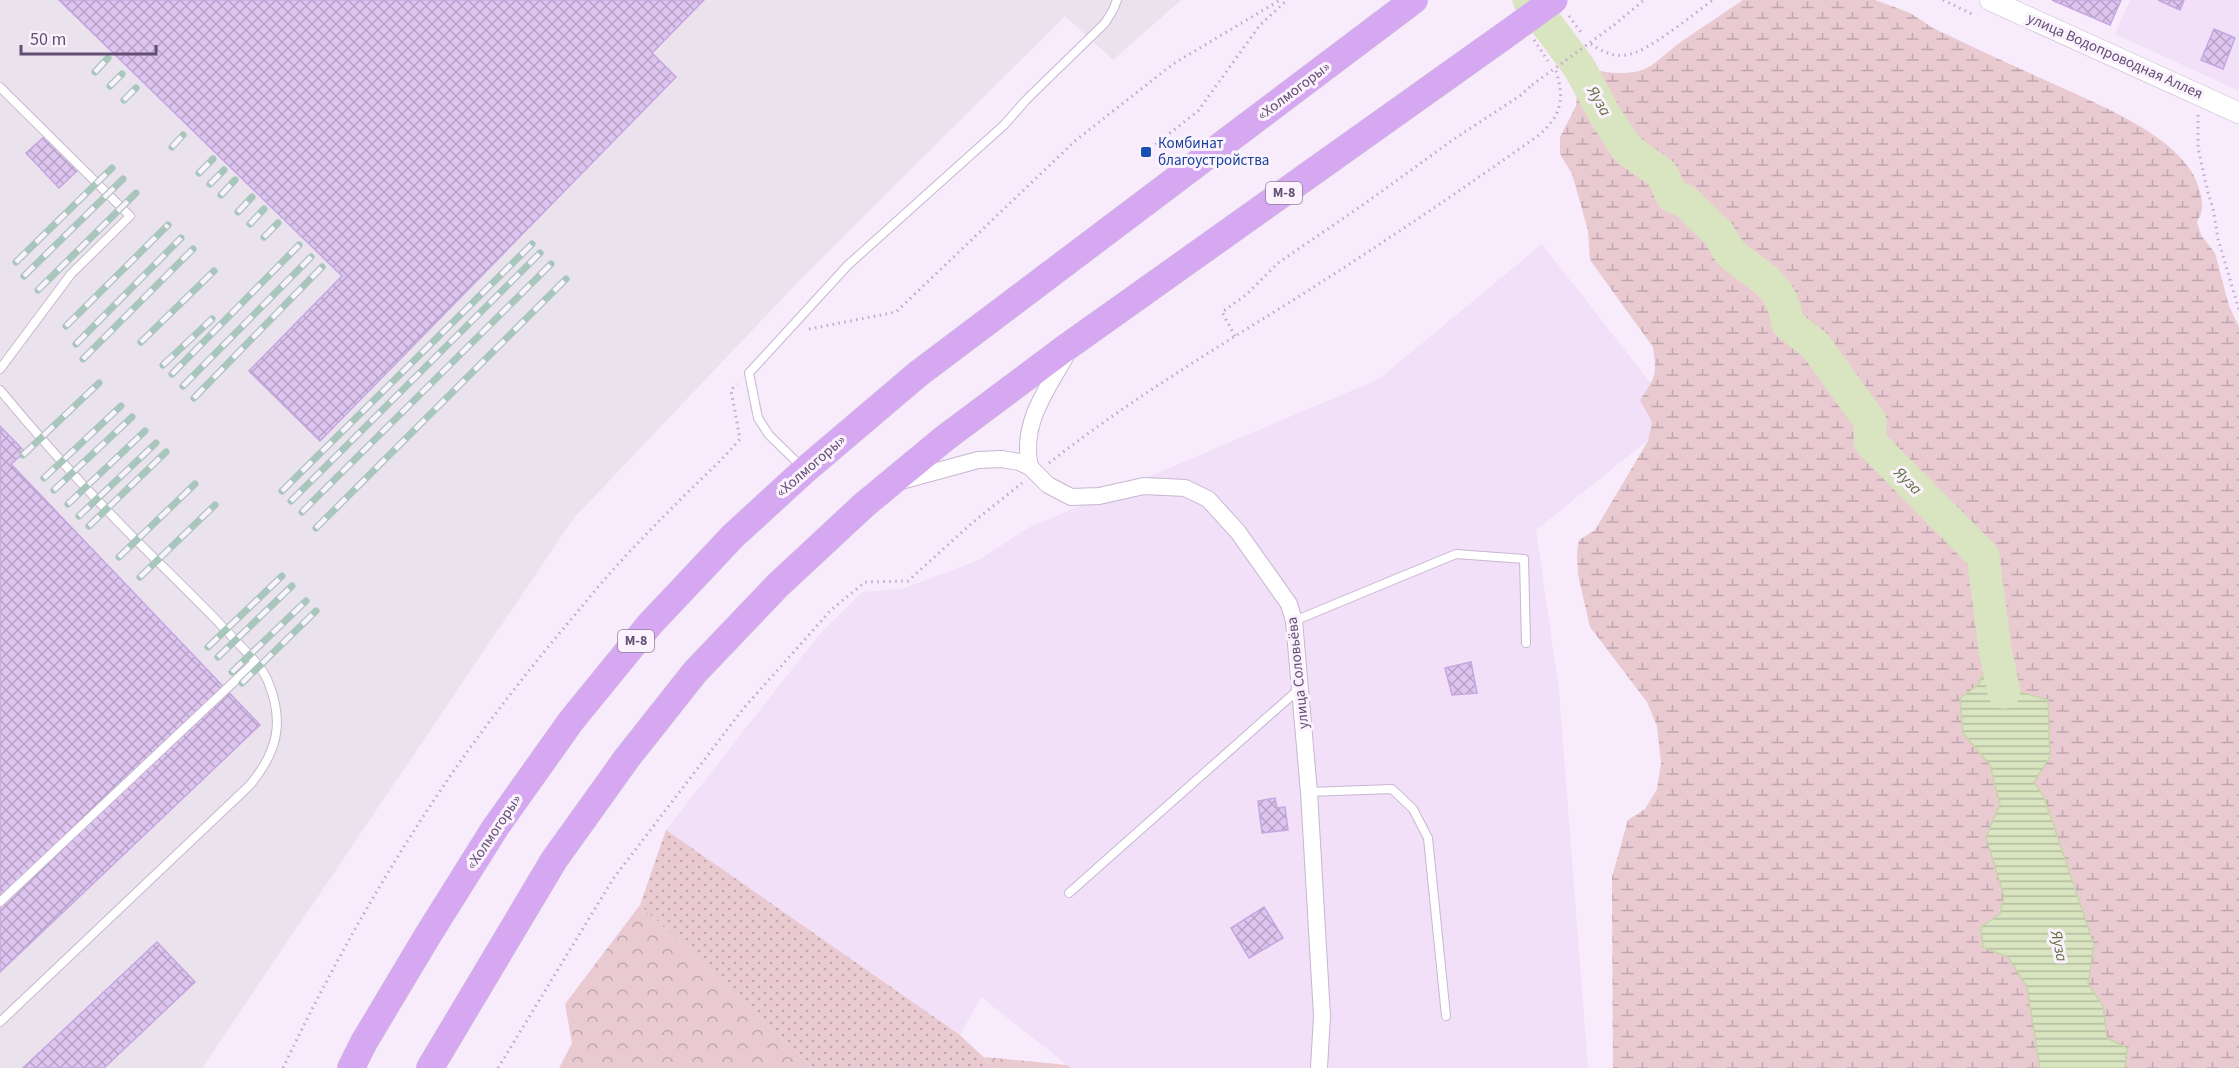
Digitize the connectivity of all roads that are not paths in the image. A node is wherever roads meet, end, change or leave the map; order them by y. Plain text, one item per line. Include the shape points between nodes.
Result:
1 (1117, 0) edge
2 (1414, 0) edge
3 (1554, 0) edge
4 (1990, 0) edge
5 (0, 87) edge
6 (2239, 113) edge
7 (1074, 342) junction
8 (0, 369) edge
9 (0, 390) edge
10 (804, 470) junction
11 (1033, 470) junction
12 (889, 484) junction
13 (1294, 621) junction
14 (1526, 642) dead end
15 (255, 662) junction
16 (1300, 688) junction
17 (1310, 792) junction
18 (1069, 893) dead end
19 (0, 902) edge
20 (1446, 1016) dead end
21 (0, 1022) edge
22 (351, 1068) edge
23 (430, 1068) edge
24 (1319, 1068) edge

1 - 10 lane via 1105,23 1004,125 848,265 749,373 758,418 769,435
2 - 10 highway, «Холмогоры» / М-8 via 918,374
3 - 7 highway, М-8, bridge
4 - 6 street, улица Водопроводная Аллея
5 - 8 lane via 130,216 71,274
7 - 11 street via 1028,430 1027,454
7 - 12 highway, М-8
9 - 15 lane via 79,481
10 - 22 highway, «Холмогоры» / М-8 via 733,536 650,624 571,721 495,828
11 - 12 street, улица Соловьёва via 1019,462 978,460
11 - 13 street, улица Соловьёва via 1048,485 1071,497 1099,496 1144,486 1185,488 1197,493 1223,513 1238,532 1289,604
12 - 23 highway, М-8 via 755,609 695,672 627,758 554,860
13 - 14 lane via 1456,554 1524,559
13 - 16 street, улица Соловьёва
15 - 19 lane
15 - 21 lane via 269,683 277,717 273,752 265,766 250,785
16 - 17 street, улица Соловьёва
16 - 18 lane
17 - 20 lane via 1392,789 1413,809 1428,838
17 - 24 street, улица Соловьёва via 1322,1016

